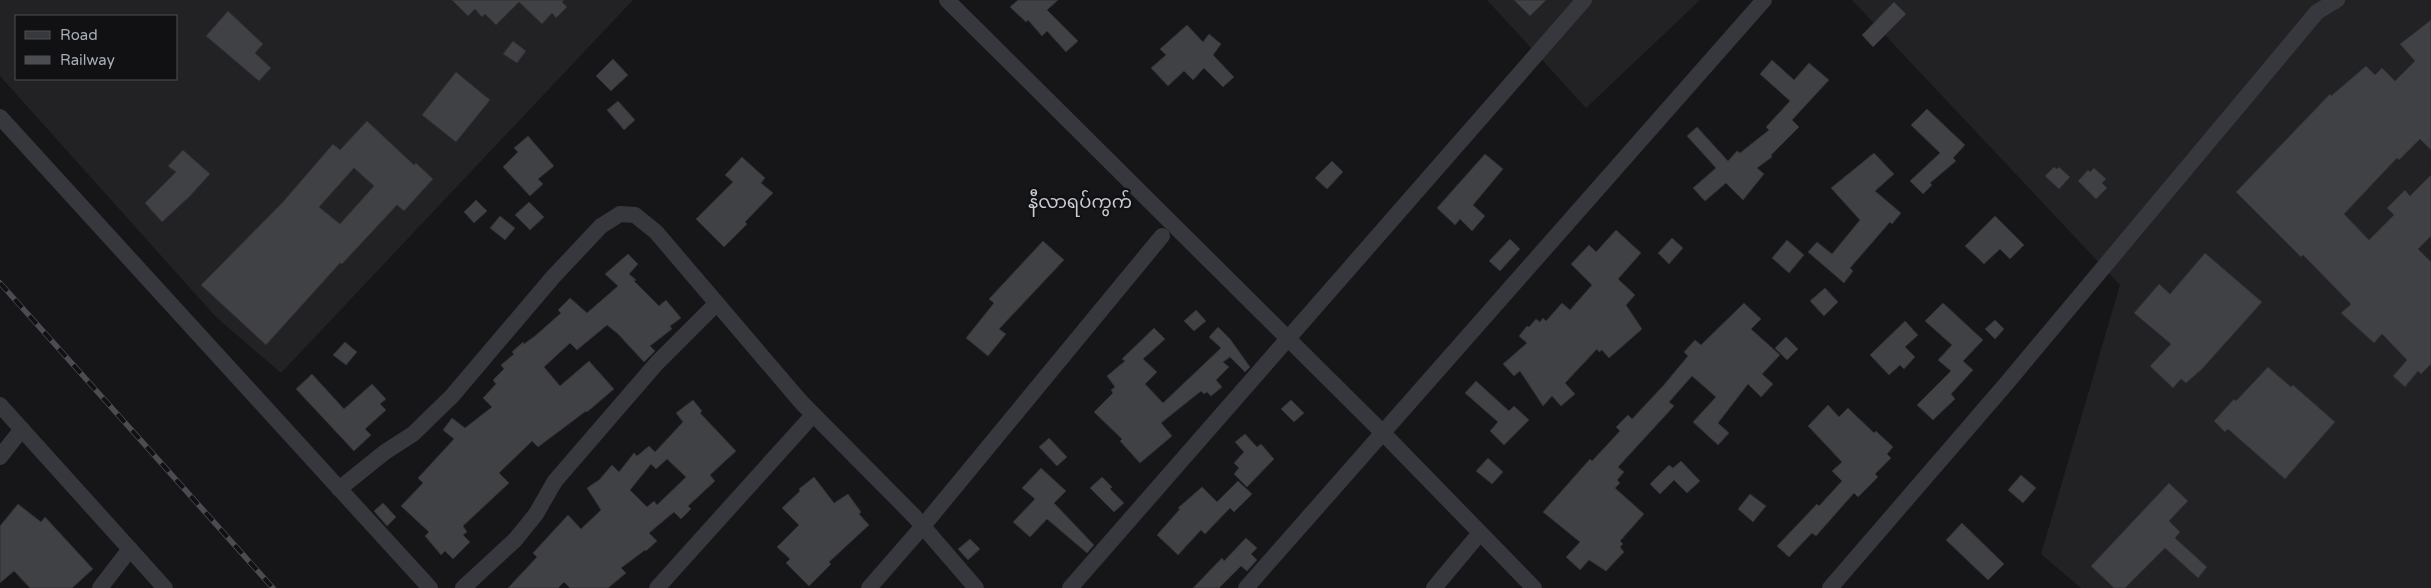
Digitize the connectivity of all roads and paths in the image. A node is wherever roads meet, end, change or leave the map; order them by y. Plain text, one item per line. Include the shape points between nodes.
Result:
1 (947, 0) edge
2 (1584, 0) edge
3 (1764, 0) edge
4 (2337, 0) edge
5 (0, 117) edge
6 (1162, 236) dead end
7 (716, 304) junction
8 (1288, 339) junction
9 (0, 405) edge
10 (813, 415) junction
11 (22, 429) junction
12 (1383, 433) junction
13 (0, 457) edge
14 (339, 489) junction
15 (922, 526) junction
16 (1480, 533) junction
17 (130, 549) junction
18 (100, 588) edge
19 (165, 588) edge
20 (430, 588) edge
21 (463, 588) edge
22 (656, 588) edge
23 (869, 588) edge
24 (976, 588) edge
25 (1070, 588) edge
26 (1246, 588) edge
27 (1434, 588) edge
28 (1534, 588) edge
29 (1830, 588) edge

1 - 8 street
2 - 8 street
3 - 12 street
4 - 29 street via 2317,12
5 - 14 street
6 - 15 street
7 - 10 street
7 - 14 street via 656,232 635,215 620,214 601,226 553,277 452,396 413,434
7 - 21 street via 656,364 555,481 536,514 515,540
8 - 12 street
8 - 25 street
9 - 11 street
10 - 15 street
10 - 22 street
11 - 13 street
11 - 17 street
12 - 16 street
12 - 26 street
14 - 20 street
15 - 23 street
15 - 24 street
16 - 27 street
16 - 28 street
17 - 18 street
17 - 19 street

